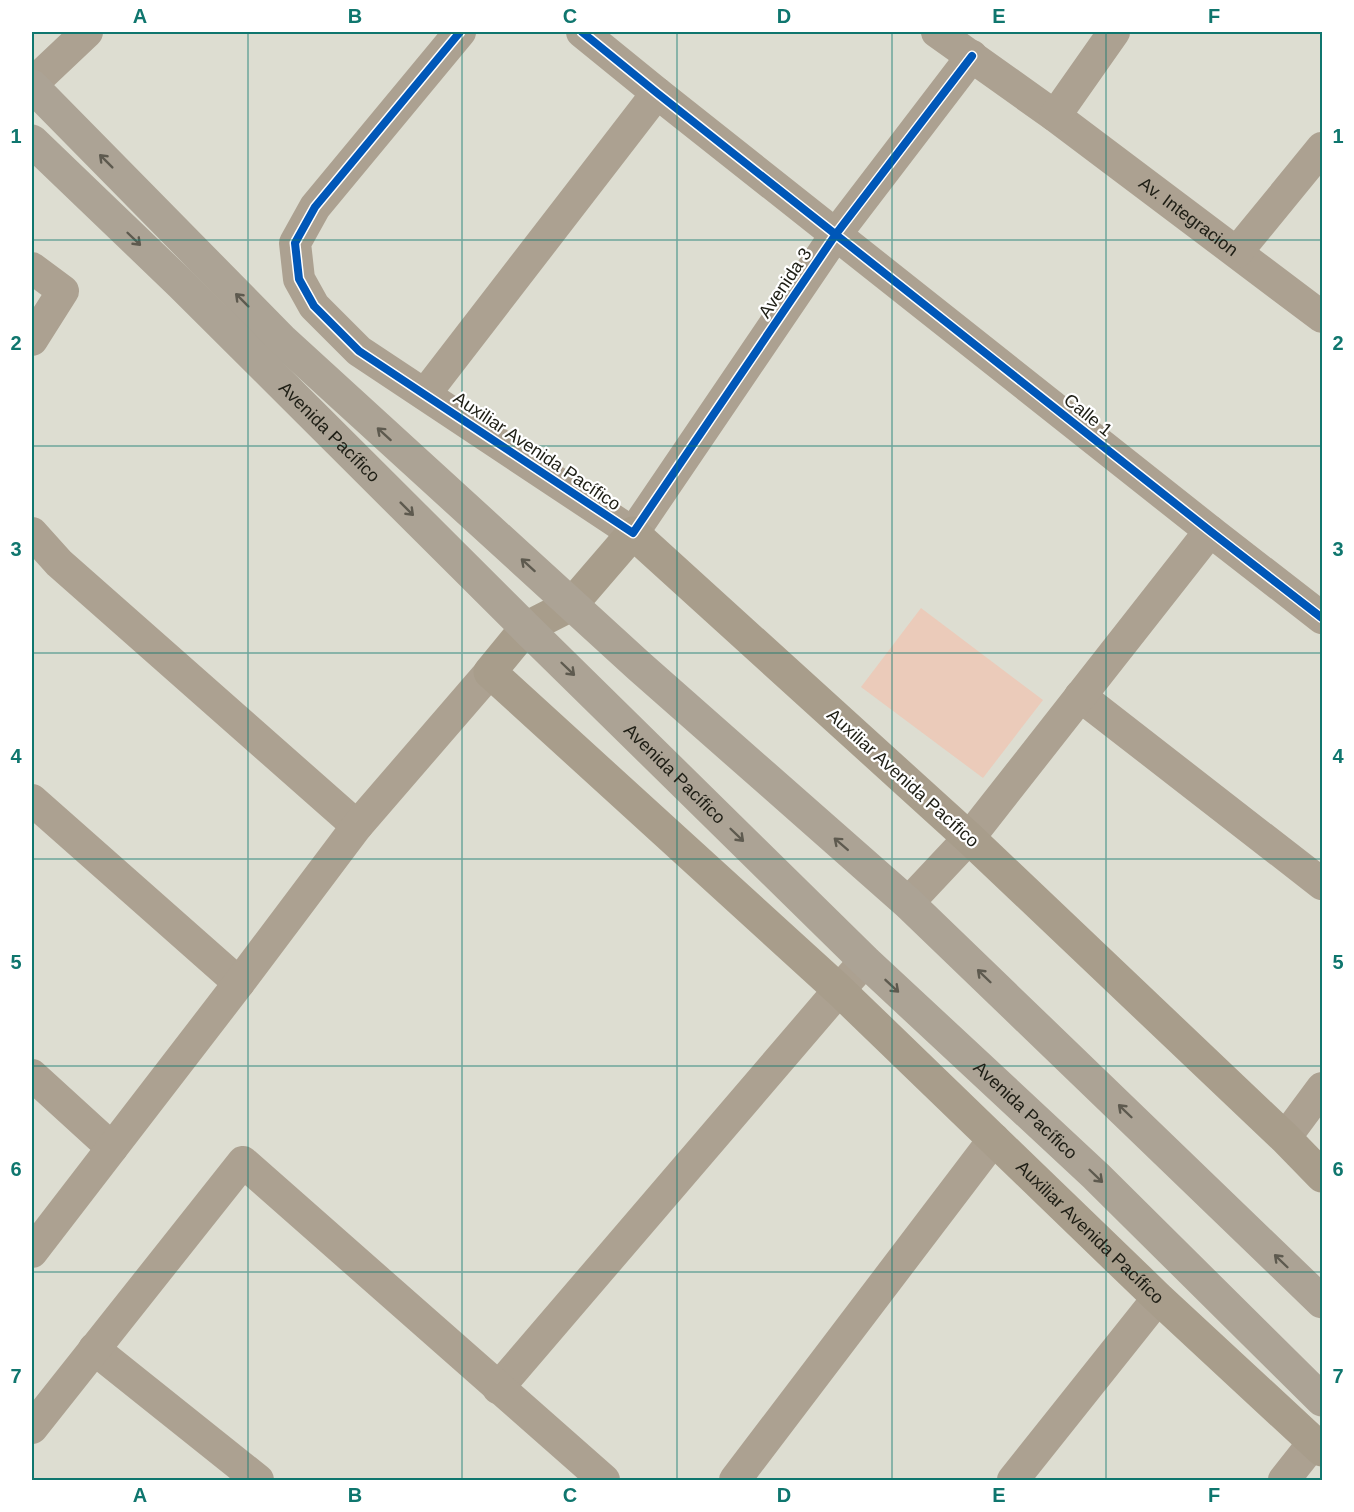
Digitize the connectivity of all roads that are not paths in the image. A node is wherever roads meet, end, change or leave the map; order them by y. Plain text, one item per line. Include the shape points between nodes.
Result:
1 (87, 32) edge
2 (460, 32) edge
3 (582, 32) edge
4 (937, 32) edge
5 (1114, 32) edge
6 (972, 56) junction
7 (32, 85) edge
8 (657, 93) junction
9 (1055, 116) junction
10 (32, 141) edge
11 (1323, 148) edge
12 (836, 234) junction
13 (1237, 252) junction
14 (32, 268) edge
15 (1323, 317) edge
16 (32, 340) edge
17 (425, 394) junction
18 (1210, 531) junction
19 (32, 532) edge
20 (633, 533) junction
21 (572, 605) junction
22 (1323, 618) edge
23 (526, 628) junction
24 (639, 666) junction
25 (490, 672) junction
26 (1080, 696) junction
27 (604, 705) junction
28 (32, 800) edge
29 (357, 826) junction
30 (969, 838) junction
31 (1323, 884) edge
32 (908, 903) junction
33 (865, 961) junction
34 (239, 983) junction
35 (839, 990) junction
36 (32, 1075) edge
37 (1323, 1088) edge
38 (1285, 1138) junction
39 (994, 1139) junction
40 (112, 1148) junction
41 (1323, 1176) edge
42 (32, 1252) edge
43 (1158, 1298) junction
44 (1323, 1302) edge
45 (94, 1349) junction
46 (498, 1388) junction
47 (1323, 1400) edge
48 (32, 1428) edge
49 (1318, 1446) edge
50 (258, 1480) edge
51 (604, 1480) edge
52 (735, 1480) edge
53 (1013, 1480) edge
54 (1284, 1480) edge

1 - 7 street
2 - 17 street, Auxiliar Avenida Pacífico via 315,207 295,243 299,279 314,306 359,351
3 - 8 street, Calle 1
4 - 6 street, Av. Integracion
5 - 9 street
6 - 9 street, Av. Integracion
6 - 12 street, Avenida 3
21 -> 7 main road, Avenida Pacífico via 283,341
8 - 12 street, Calle 1
8 - 17 street
9 - 13 street, Av. Integracion
10 -> 23 main road, Avenida Pacífico
11 - 13 street
12 - 18 street, Calle 1
12 - 20 street, Avenida 3
13 - 15 street, Av. Integracion
14 - 16 street via 63,291
17 - 20 street, Auxiliar Avenida Pacífico
18 - 22 street, Calle 1
18 - 26 street
19 - 29 street via 59,564
20 - 21 main road, Avenida 3
20 - 30 main road, Auxiliar Avenida Pacífico
21 - 23 main road
21 - 24 main road, Avenida Pacífico
23 - 25 main road
23 -> 27 main road, Avenida Pacífico
24 - 27 main road via 617,667 606,677 600,692
32 -> 24 main road, Avenida Pacífico
25 - 29 street
25 - 35 main road, Auxiliar Avenida Pacífico
26 - 30 street
26 - 31 street
27 -> 33 main road, Avenida Pacífico
28 - 34 street
29 - 34 street
30 - 32 street
30 - 38 main road, Auxiliar Avenida Pacífico
44 -> 32 main road, Avenida Pacífico
33 - 35 street
33 -> 47 main road, Avenida Pacífico via 1096,1176
34 - 40 street
35 - 39 main road, Auxiliar Avenida Pacífico
35 - 46 street
36 - 40 street
37 - 38 street
38 - 41 main road, Auxiliar Avenida Pacífico
39 - 43 main road, Auxiliar Avenida Pacífico
39 - 52 street
40 - 42 street
43 - 49 main road, Auxiliar Avenida Pacífico
43 - 53 street
45 - 46 street via 243,1162
45 - 48 street
45 - 50 street
46 - 51 street
49 - 54 street

